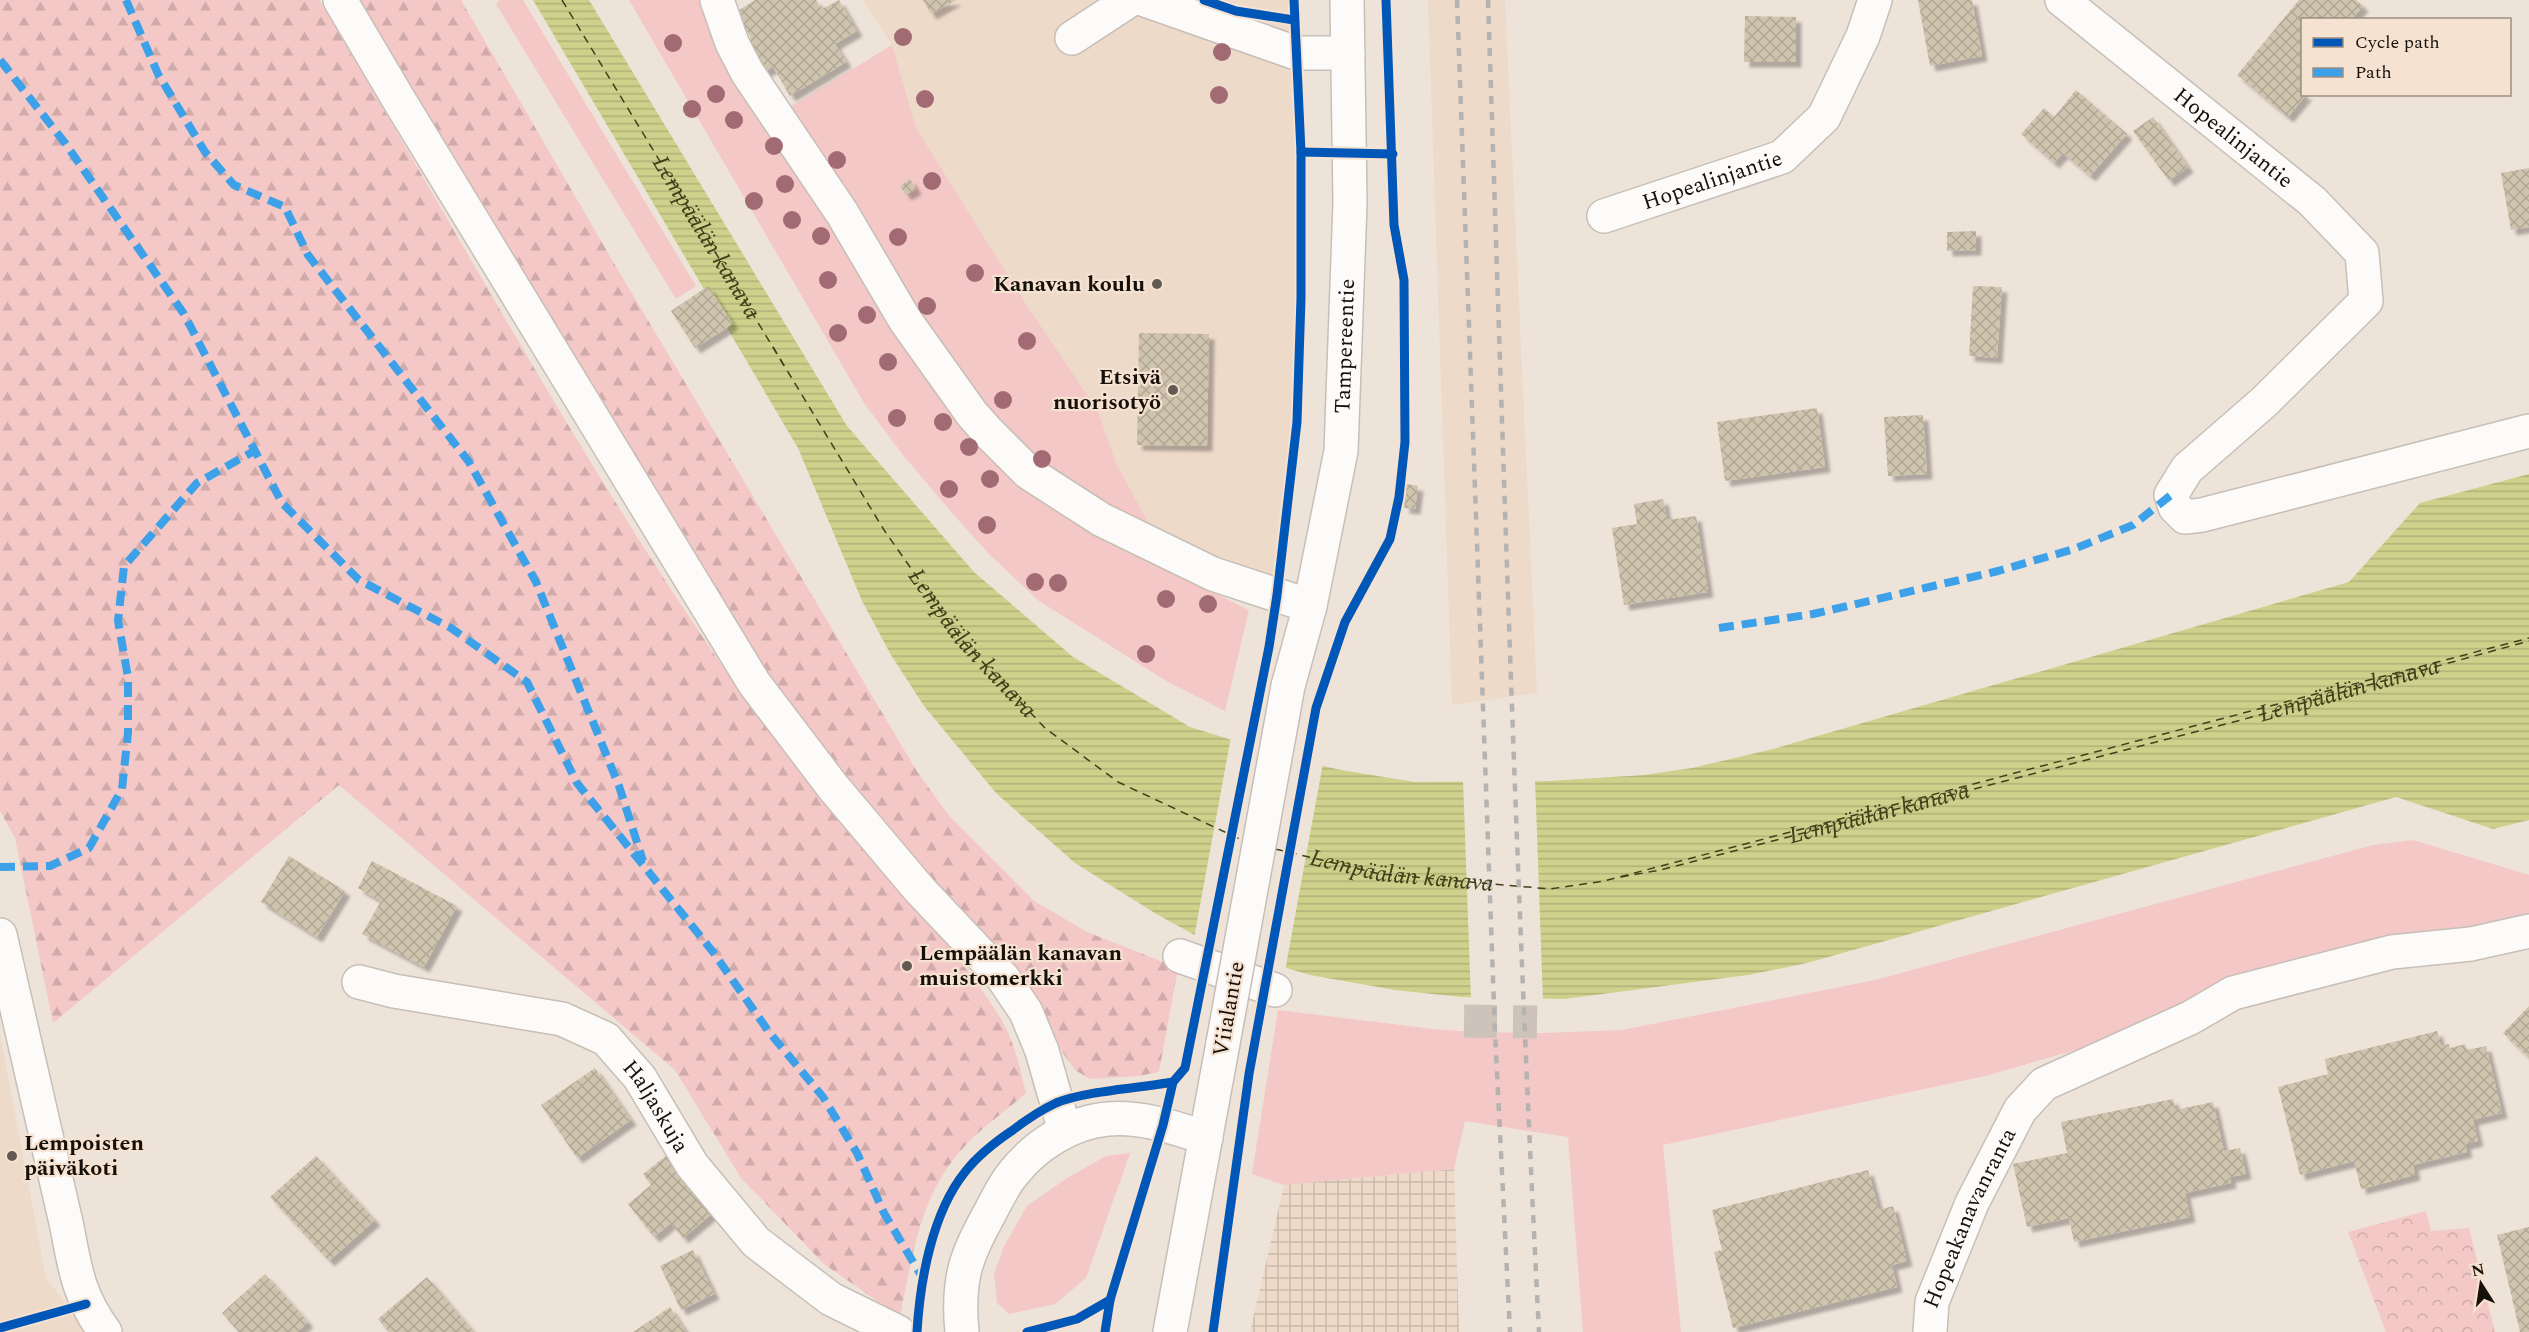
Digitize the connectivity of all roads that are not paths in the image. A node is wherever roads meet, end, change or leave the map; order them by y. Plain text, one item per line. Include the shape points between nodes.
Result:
1 (340, 0) edge
2 (717, 0) edge
3 (1130, 0) edge
4 (1145, 0) edge
5 (1347, 0) edge
6 (1875, 0) edge
7 (2062, 0) edge
8 (1072, 38) dead end
9 (1348, 53) junction
10 (1604, 216) dead end
11 (2529, 431) edge
12 (1310, 606) junction
13 (1288, 686) joint
14 (2529, 931) edge
15 (0, 935) edge
16 (1180, 956) dead end
17 (359, 982) dead end
18 (1275, 990) dead end
19 (1065, 1131) junction
20 (1206, 1138) junction
21 (105, 1332) edge
22 (898, 1332) edge
23 (962, 1332) edge
24 (1170, 1332) edge
25 (1930, 1332) edge

1 - 19 street via 754,683 833,787 919,889 1003,978 1026,1012 1042,1051
2 - 12 street via 747,72 842,213 905,320 988,432 1029,473 1102,520 1213,574
3 - 8 street
4 - 9 street via 1296,53
5 - 9 street, Tampereentie
6 - 10 street, Hopealinjantie via 1863,36 1824,117 1782,156
7 - 11 street, Hopealinjantie via 2312,201 2362,253 2366,301 2264,402 2187,469 2171,495 2175,507 2185,517
9 - 12 street, Tampereentie via 1350,203 1341,451
12 - 13 street, Tampereentie
13 - 20 street, Viialantie, bridge
14 - 25 street, Hopeakanavanranta via 2471,944 2392,952 2233,993 2190,1018 2044,1084 2020,1110 1972,1203 1934,1296
15 - 21 street via 75,1271 86,1304
16 - 18 street
17 - 22 street, Haljaskuja via 562,1019 606,1039 639,1078 692,1165 756,1242 831,1299
19 - 20 street via 1107,1119 1132,1119
19 - 23 street via 1039,1148 1011,1175 976,1239 964,1272
20 - 24 street, Viialantie

